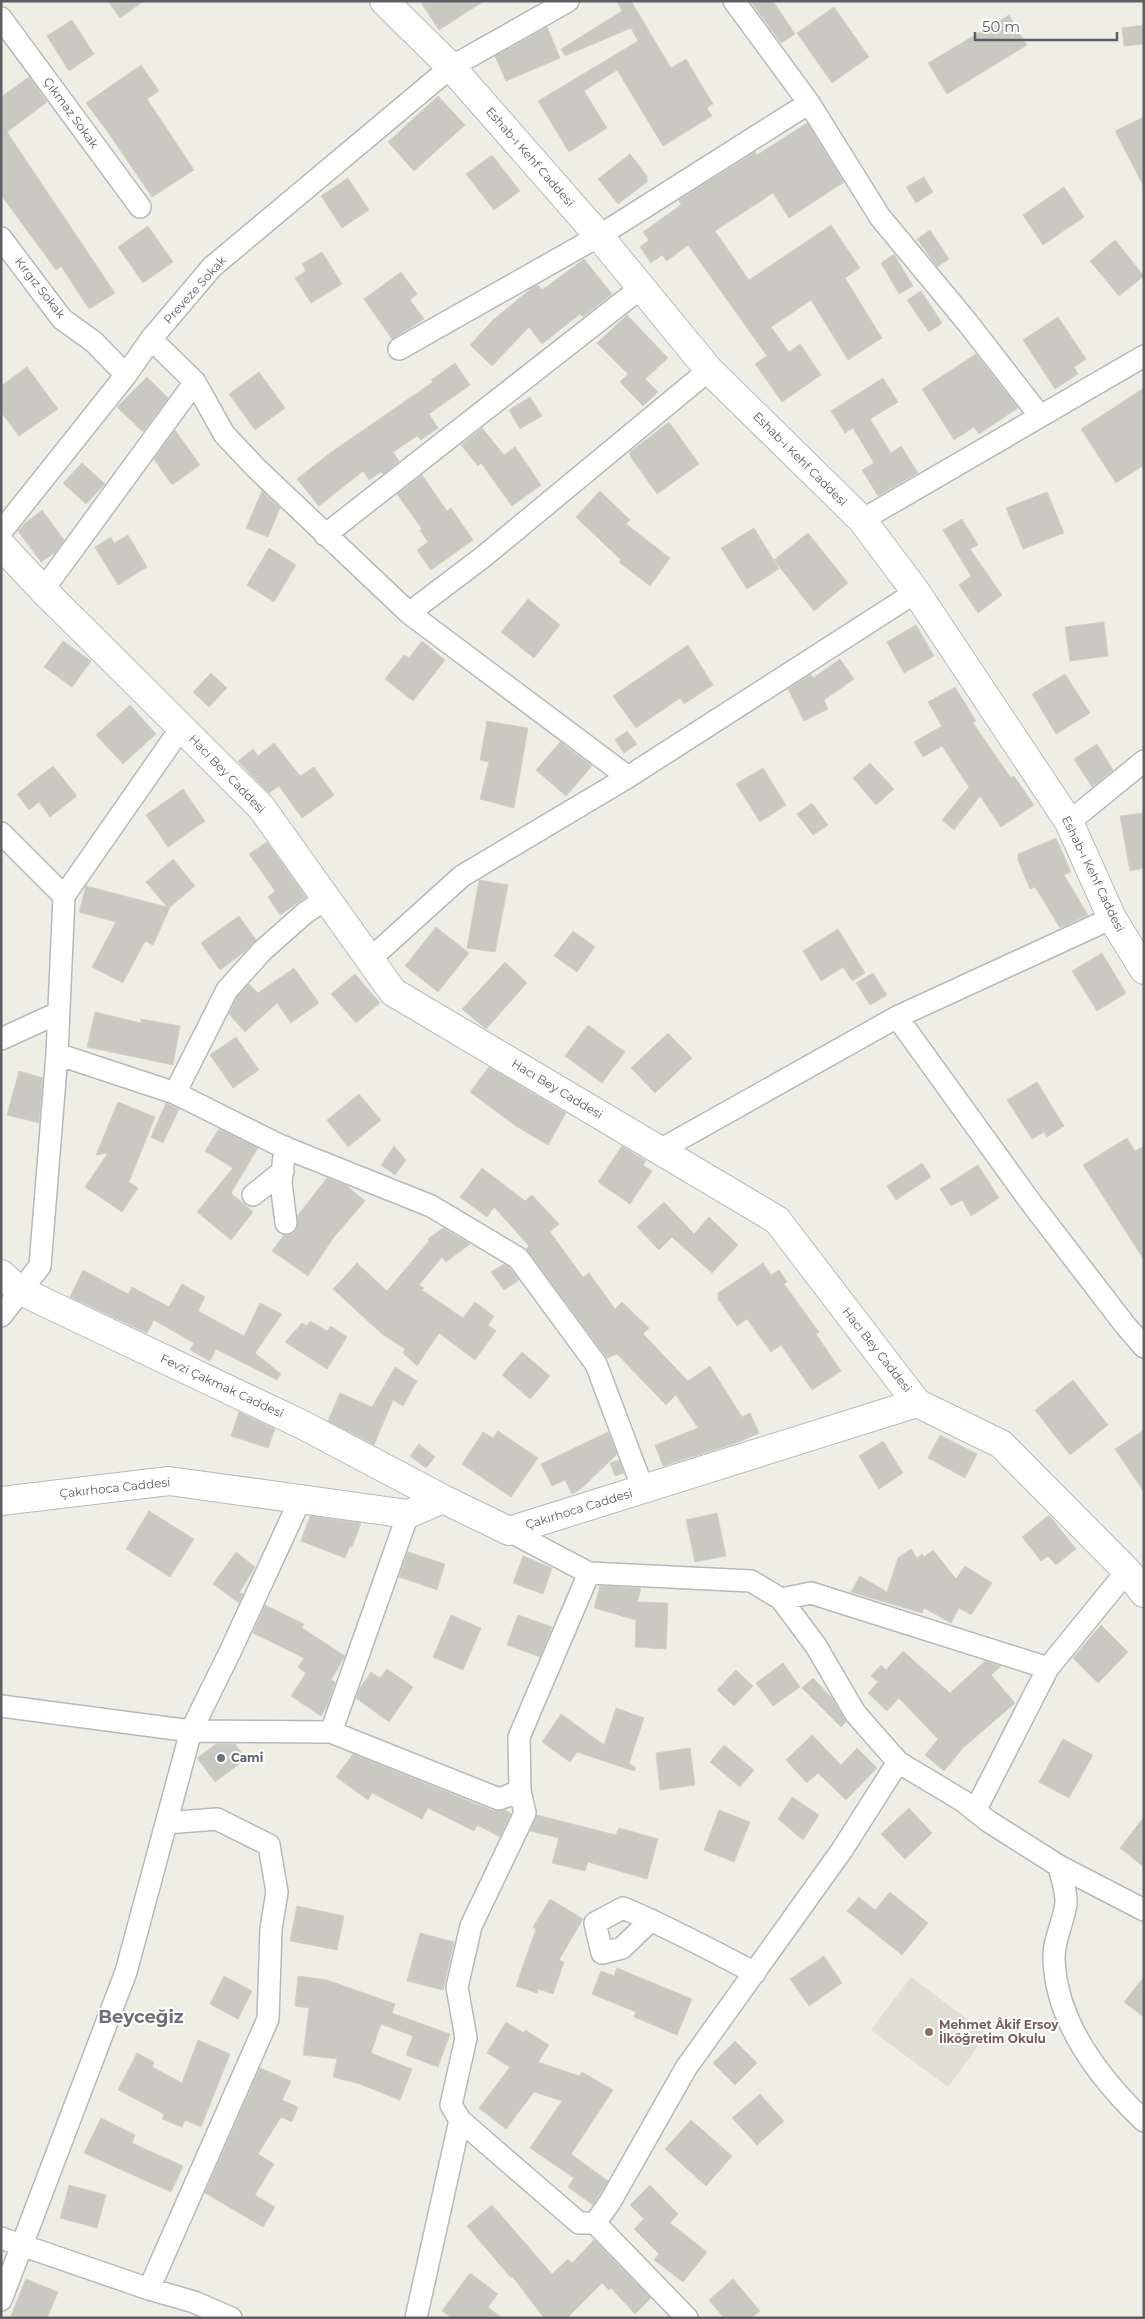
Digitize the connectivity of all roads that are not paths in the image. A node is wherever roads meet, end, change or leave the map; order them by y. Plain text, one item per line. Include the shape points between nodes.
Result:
1 (384, 1) edge
2 (568, 1) edge
3 (734, 1) edge
4 (1, 18) edge
5 (452, 67) junction
6 (809, 103) junction
7 (140, 207) dead end
8 (599, 236) junction
9 (1, 238) edge
10 (642, 288) junction
11 (151, 339) junction
12 (399, 349) dead end
13 (1144, 356) edge
14 (709, 370) junction
15 (126, 375) junction
16 (195, 382) junction
17 (1040, 416) junction
18 (862, 520) junction
19 (1, 532) edge
20 (325, 535) junction
21 (1, 545) edge
22 (43, 590) junction
23 (916, 592) junction
24 (409, 613) junction
25 (181, 728) junction
26 (1144, 761) edge
27 (628, 777) junction
28 (1069, 822) junction
29 (1, 833) edge
30 (64, 896) junction
31 (326, 899) junction
32 (1112, 918) junction
33 (369, 960) junction
34 (1144, 970) edge
35 (58, 1013) junction
36 (897, 1017) junction
37 (1, 1039) edge
38 (57, 1054) junction
39 (175, 1093) junction
40 (285, 1147) junction
41 (660, 1150) junction
42 (282, 1171) junction
43 (254, 1195) dead end
44 (286, 1223) dead end
45 (10, 1282) edge
46 (1, 1316) edge
47 (1144, 1347) edge
48 (917, 1403) junction
49 (643, 1489) junction
50 (443, 1499) junction
51 (300, 1500) junction
52 (1, 1502) edge
53 (408, 1514) junction
54 (509, 1531) junction
55 (1136, 1564) edge
56 (589, 1573) junction
57 (1144, 1593) edge
58 (781, 1600) junction
59 (1048, 1668) junction
60 (1, 1706) edge
61 (191, 1731) junction
62 (331, 1732) junction
63 (898, 1762) junction
64 (520, 1791) junction
65 (975, 1811) junction
66 (166, 1823) junction
67 (1059, 1866) junction
68 (1144, 1910) edge
69 (651, 1920) junction
70 (755, 1973) junction
71 (460, 2120) junction
72 (1144, 2121) edge
73 (595, 2223) junction
74 (1, 2238) edge
75 (21, 2244) junction
76 (149, 2289) junction
77 (1, 2300) edge
78 (231, 2318) edge
79 (416, 2318) edge
80 (687, 2318) edge

1 - 5 street, Eshab-ı Kehf Caddesi
2 - 5 street, Preveze Sokak
3 - 6 street
4 - 7 street, Çıkmaz Sokak
5 - 8 street, Eshab-ı Kehf Caddesi
5 - 11 street, Preveze Sokak via 212,267
6 - 8 street
6 - 17 street via 880,217
8 - 10 street, Eshab-ı Kehf Caddesi
8 - 12 street
9 - 15 street, Kırgız Sokak via 62,319 94,342
10 - 14 street, Eshab-ı Kehf Caddesi
10 - 20 street
11 - 15 street, Preveze Sokak
11 - 16 street
13 - 17 street
14 - 18 street, Eshab-ı Kehf Caddesi
14 - 24 street via 484,557
15 - 19 street, Preveze Sokak
16 - 20 street via 224,434
16 - 22 street
17 - 18 street
18 - 23 street, Eshab-ı Kehf Caddesi
20 - 24 street
21 - 22 street, Hacı Bey Caddesi
22 - 25 street, Hacı Bey Caddesi
23 - 27 street
23 - 28 street, Eshab-ı Kehf Caddesi
24 - 27 street
25 - 30 street
25 - 31 street, Hacı Bey Caddesi via 261,807
26 - 28 street
27 - 33 street via 462,876
28 - 32 street, Eshab-ı Kehf Caddesi
29 - 30 street
30 - 35 street
31 - 33 street, Hacı Bey Caddesi
31 - 39 street via 262,951 227,990
32 - 34 street, Eshab-ı Kehf Caddesi
32 - 36 street
33 - 41 street, Hacı Bey Caddesi via 393,992
35 - 37 street
35 - 38 street
36 - 41 street
36 - 47 street via 1029,1200
38 - 39 street
38 - 45 street via 40,1266
39 - 40 street
40 - 42 street
40 - 49 street via 431,1206 518,1258 596,1364
41 - 48 street, Hacı Bey Caddesi via 777,1220
42 - 43 street
42 - 44 street
45 - 46 street
45 - 50 street, Fevzi Çakmak Caddesi via 303,1424
48 - 49 street, Çakırhoca Caddesi
48 - 55 street, Hacı Bey Caddesi via 1001,1444
49 - 54 street, Çakırhoca Caddesi
50 - 53 street
50 - 54 street, Çakırhoca Caddesi
51 - 52 street, Çakırhoca Caddesi via 170,1481
51 - 53 street, Çakırhoca Caddesi
51 - 61 street
53 - 62 street
54 - 56 street
55 - 57 street, Hacı Bey Caddesi
55 - 59 street
56 - 58 street via 751,1581
56 - 64 street via 519,1737
58 - 59 street via 811,1593
58 - 63 street via 816,1646 854,1712
59 - 65 street
60 - 61 street
61 - 62 street
61 - 66 street
62 - 64 street via 499,1799
63 - 65 street
63 - 70 street via 842,1850
64 - 71 street via 525,1813 472,1926 457,1987 466,2038 451,2105
65 - 67 street
66 - 75 street via 126,1972
66 - 76 street via 217,1819 269,1845 277,1892 268,2019
67 - 68 street
67 - 72 street via 1066,1902 1054,1958 1064,2010 1086,2053 1118,2096
69 - 69 street via 623,1908 595,1922 602,1953 627,1956
69 - 70 street
70 - 73 street via 686,2068
71 - 73 street via 578,2223
71 - 79 street
73 - 80 street
74 - 75 street
75 - 76 street
75 - 77 street
76 - 78 street via 194,2302

